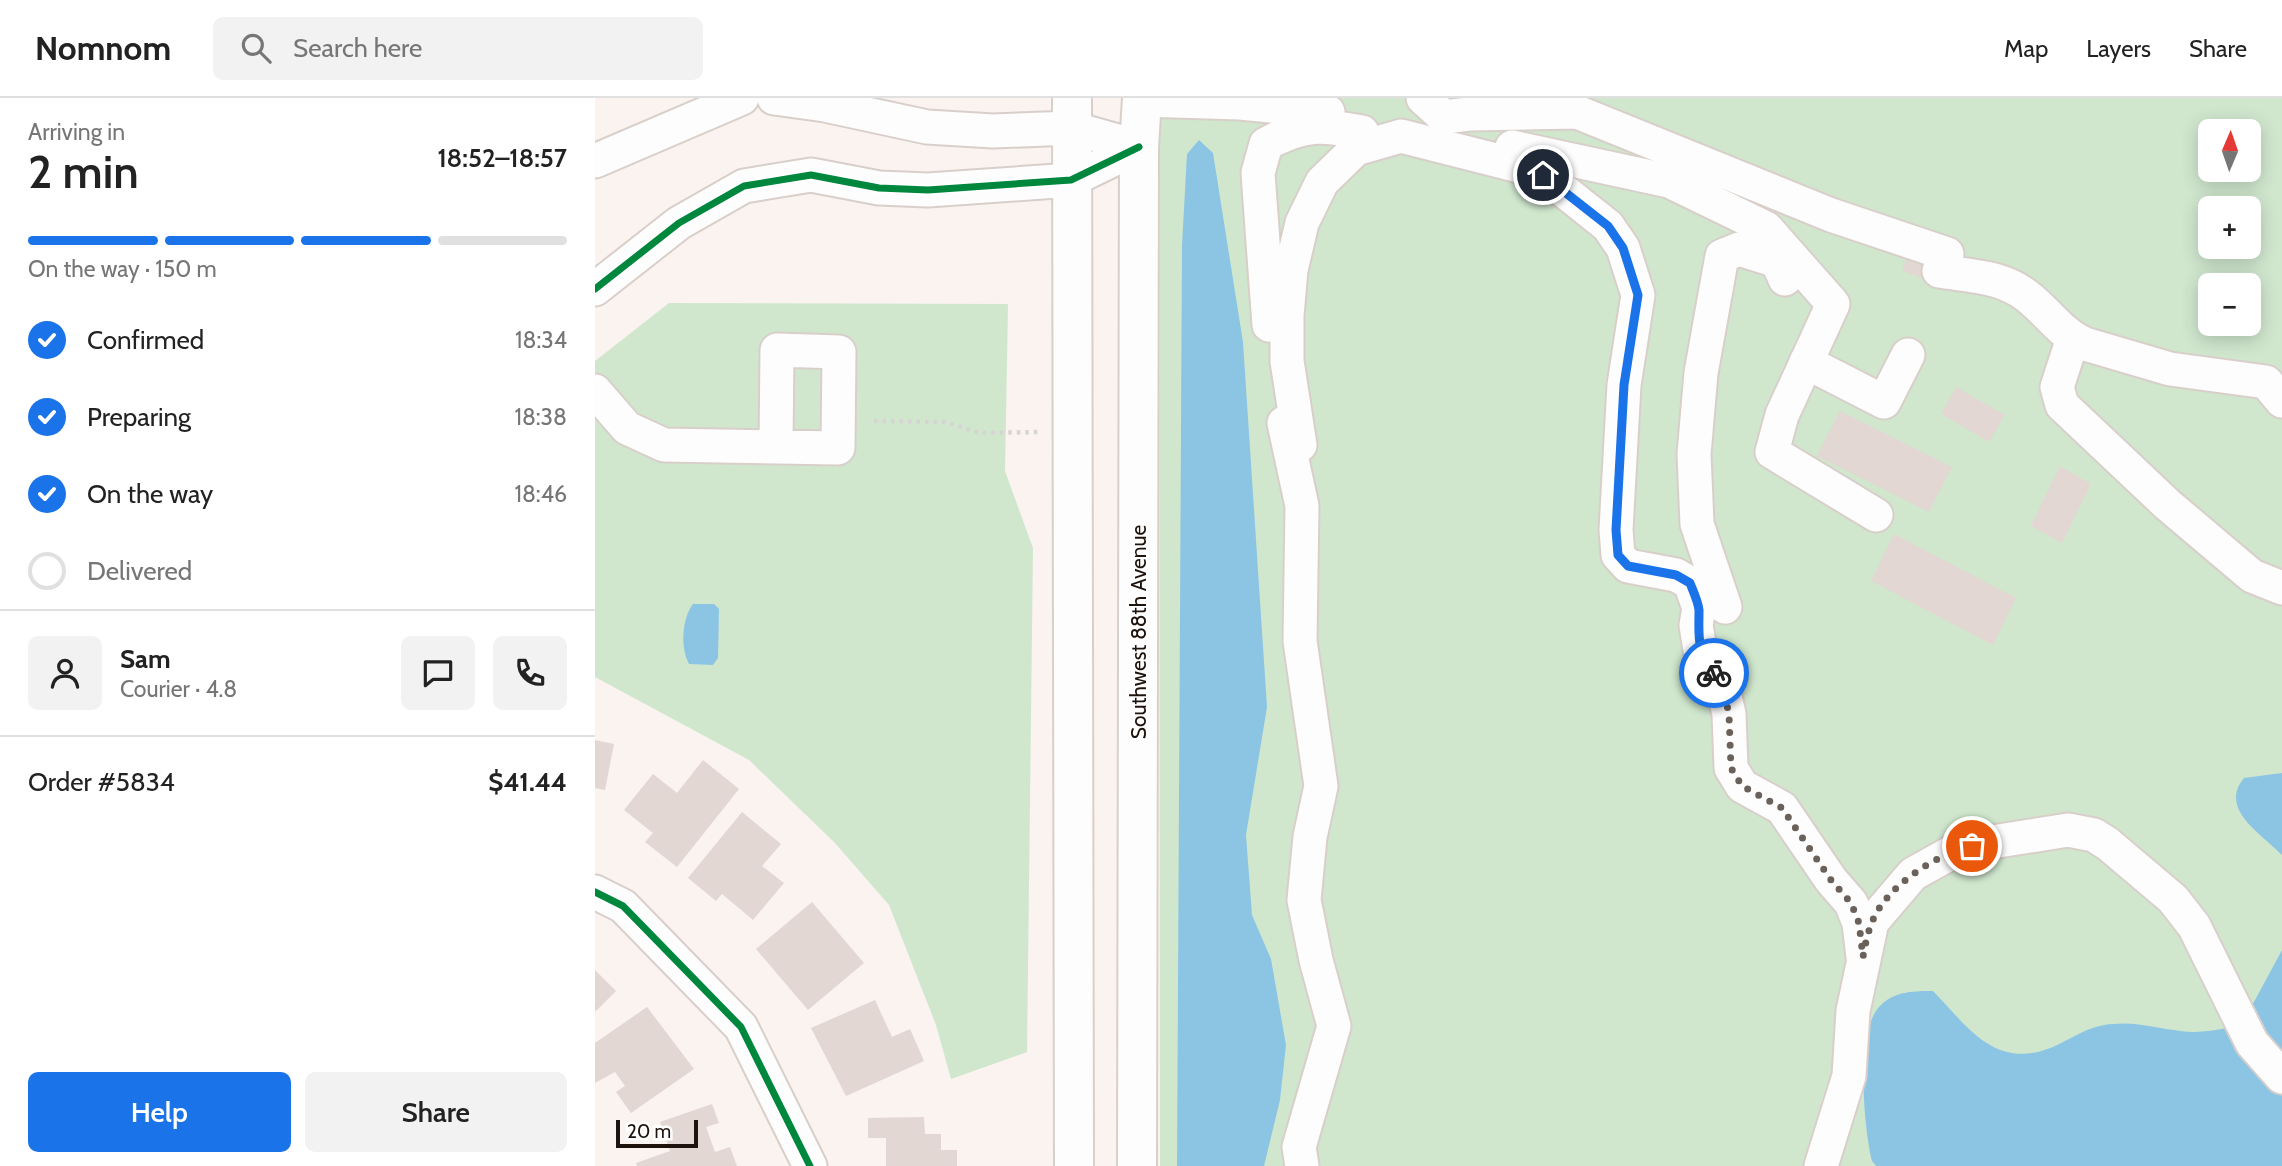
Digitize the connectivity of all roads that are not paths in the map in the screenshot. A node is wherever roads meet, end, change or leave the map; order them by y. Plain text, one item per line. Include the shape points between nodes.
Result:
1 (743, 98) edge
2 (774, 98) edge
3 (1423, 98) edge
4 (1142, 99) edge
5 (1072, 113) edge
6 (1362, 132) dead end
7 (1139, 147) junction
8 (595, 162) edge
9 (1631, 173) junction
10 (1071, 180) junction
11 (1574, 199) junction
12 (1831, 215) junction
13 (1766, 228) junction
14 (1785, 279) dead end
15 (595, 289) edge
16 (2073, 338) junction
17 (1908, 355) dead end
18 (1806, 362) junction
19 (595, 391) edge
20 (2282, 401) edge
21 (1300, 445) dead end
22 (776, 447) dead end
23 (1876, 515) dead end
24 (2282, 588) edge
25 (1725, 607) dead end
26 (595, 892) edge
27 (1863, 957) junction
28 (2282, 1077) edge
29 (810, 1166) edge
30 (1074, 1166) edge
31 (1137, 1166) edge
32 (1302, 1166) edge
33 (1821, 1166) edge

1 - 8 street
2 - 5 street via 927,127 993,131
3 - 12 street via 1444,117 1577,113
4 - 7 main road, Southwest 88th Avenue
4 - 9 street via 1340,114
5 - 7 street
5 - 10 main road
6 - 32 street via 1329,126 1293,128 1266,144 1258,173 1271,376 1302,506 1300,641 1321,786 1304,900 1334,1026 1300,1147
7 - 10 street
7 - 31 main road, Southwest 88th Avenue
9 - 11 street via 1595,194
9 - 13 street via 1669,181
10 - 15 street via 928,190 879,188 811,175 744,186 679,223
10 - 30 main road
11 - 21 street via 1543,175 1401,136 1356,149 1322,182 1301,223 1291,270 1287,361
11 - 27 street via 1608,226 1623,248 1638,295 1624,385 1618,555 1628,566 1676,575 1690,583 1699,608 1696,625 1701,656 1722,684 1729,714 1731,768 1742,786 1782,808 1851,903
12 - 13 street
12 - 16 street via 1947,254 1940,271 2009,285 2028,296
13 - 18 street via 1833,304
14 - 25 street via 1777,261 1739,249 1722,256 1715,287 1701,373 1695,454 1697,524
16 - 20 street via 2170,369 2266,382
16 - 24 street via 2057,387 2062,405 2252,576
17 - 18 street via 1884,402
18 - 23 street via 1781,415 1772,452
19 - 22 street via 627,428 664,445
26 - 29 street via 623,906 741,1027
27 - 28 street via 1871,922 1913,874 1958,849 2068,830 2094,835 2173,899 2194,926 2252,1043
27 - 33 street via 1853,1011 1849,1076

